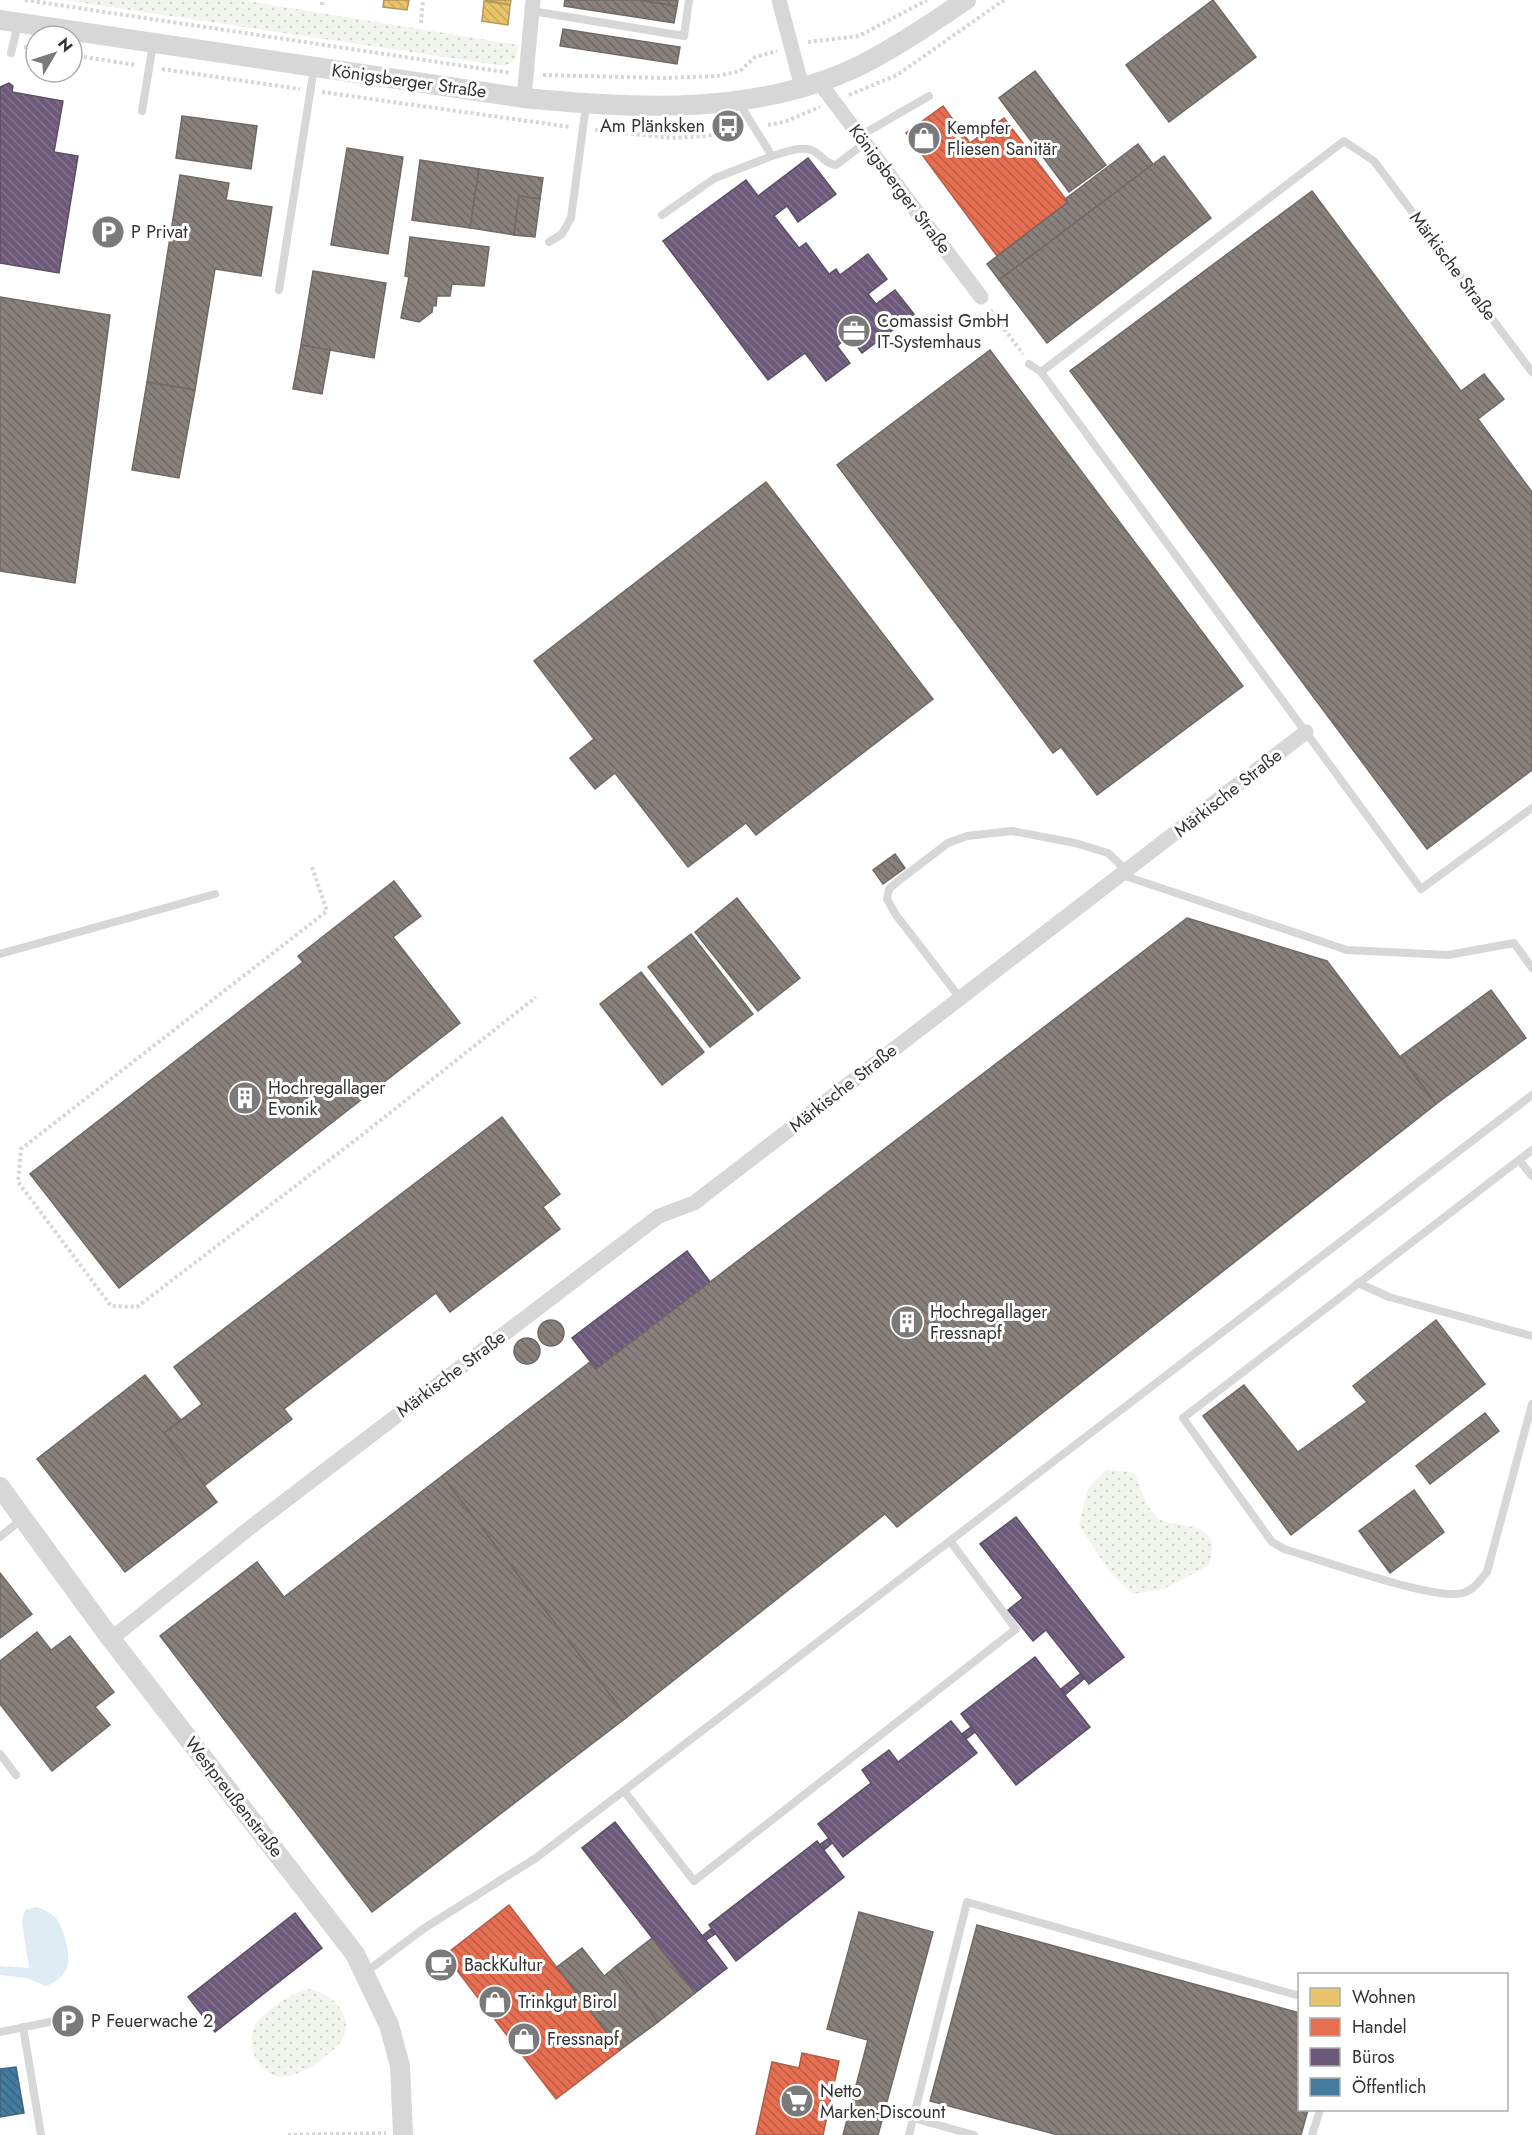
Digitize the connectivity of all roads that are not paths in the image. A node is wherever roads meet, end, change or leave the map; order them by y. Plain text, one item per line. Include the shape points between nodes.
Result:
1 (689, 0) edge
2 (779, 0) edge
3 (966, 0) edge
4 (532, 6) edge
5 (9, 21) edge
6 (153, 44) junction
7 (12, 54) dead end
8 (314, 68) junction
9 (810, 84) junction
10 (928, 96) dead end
11 (524, 98) junction
12 (738, 100) junction
13 (586, 104) junction
14 (142, 111) dead end
15 (862, 140) junction
16 (772, 156) junction
17 (662, 215) dead end
18 (549, 242) dead end
19 (279, 290) dead end
20 (981, 297) road end
21 (1029, 363) road end
22 (1041, 372) junction
23 (1532, 372) edge
24 (1306, 732) junction
25 (1532, 808) edge
26 (1123, 872) junction
27 (215, 894) dead end
28 (0, 954) edge
29 (1532, 968) edge
30 (960, 998) junction
31 (1532, 1095) edge
32 (1532, 1150) edge
33 (1520, 1160) junction
34 (1532, 1176) edge
35 (1359, 1283) junction
36 (1532, 1336) edge
37 (1532, 1404) edge
38 (1, 1491) edge
39 (22, 1519) junction
40 (0, 1536) edge
41 (950, 1541) junction
42 (111, 1639) junction
43 (0, 1754) edge
44 (16, 1775) dead end
45 (624, 1791) junction
46 (366, 1972) junction
47 (1298, 1996) edge
48 (80, 2016) dead end
49 (23, 2027) junction
50 (0, 2032) edge
51 (1319, 2111) edge
52 (913, 2118) junction
53 (403, 2134) edge
54 (41, 2135) edge
55 (909, 2135) edge
56 (974, 2135) edge
57 (1312, 2135) edge

1 - 4 lane via 684,36
2 - 9 street via 790,48
3 - 9 street, Königsberger Straße via 860,66
4 - 11 street
5 - 6 street, Königsberger Straße
5 - 7 lane
6 - 8 street, Königsberger Straße
6 - 14 lane
8 - 11 street, Königsberger Straße
8 - 19 lane
9 - 12 street, Königsberger Straße
9 - 15 street, Königsberger Straße
10 - 15 lane
11 - 13 street, Königsberger Straße
12 - 13 street, Königsberger Straße via 669,106
12 - 16 lane
13 - 18 lane via 571,218 562,234
15 - 16 lane via 836,165 828,164 813,150
15 - 20 street, Königsberger Straße
16 - 17 lane via 715,178
21 - 22 lane
22 - 23 lane, Märkische Straße via 1344,141 1374,161
22 - 24 lane
24 - 25 lane via 1421,889
24 - 26 street, Märkische Straße
26 - 29 lane via 1347,950 1448,955 1514,943
26 - 30 street, Märkische Straße
26 - 30 lane via 1108,854 1075,843 1012,831 967,836 948,843 902,878 889,889 887,899
27 - 28 lane
30 - 42 street, Märkische Straße via 694,1203 659,1216
31 - 41 lane
32 - 33 lane
33 - 34 lane
33 - 35 lane
35 - 36 lane via 1389,1297
35 - 37 lane via 1183,1418 1272,1542 1385,1580 1447,1595 1465,1593 1487,1572
38 - 39 street, Westpreußenstraße
39 - 40 lane
39 - 42 street, Westpreußenstraße
41 - 45 lane
41 - 45 lane via 1016,1629 694,1881
42 - 46 street, Westpreußenstraße
43 - 44 lane
45 - 46 lane via 536,1858 423,1929
46 - 53 street, Westpreußenstraße via 390,2025 400,2066
47 - 52 lane via 967,1902
48 - 49 lane
49 - 50 lane
49 - 54 lane
51 - 57 lane
52 - 55 lane
52 - 56 lane

